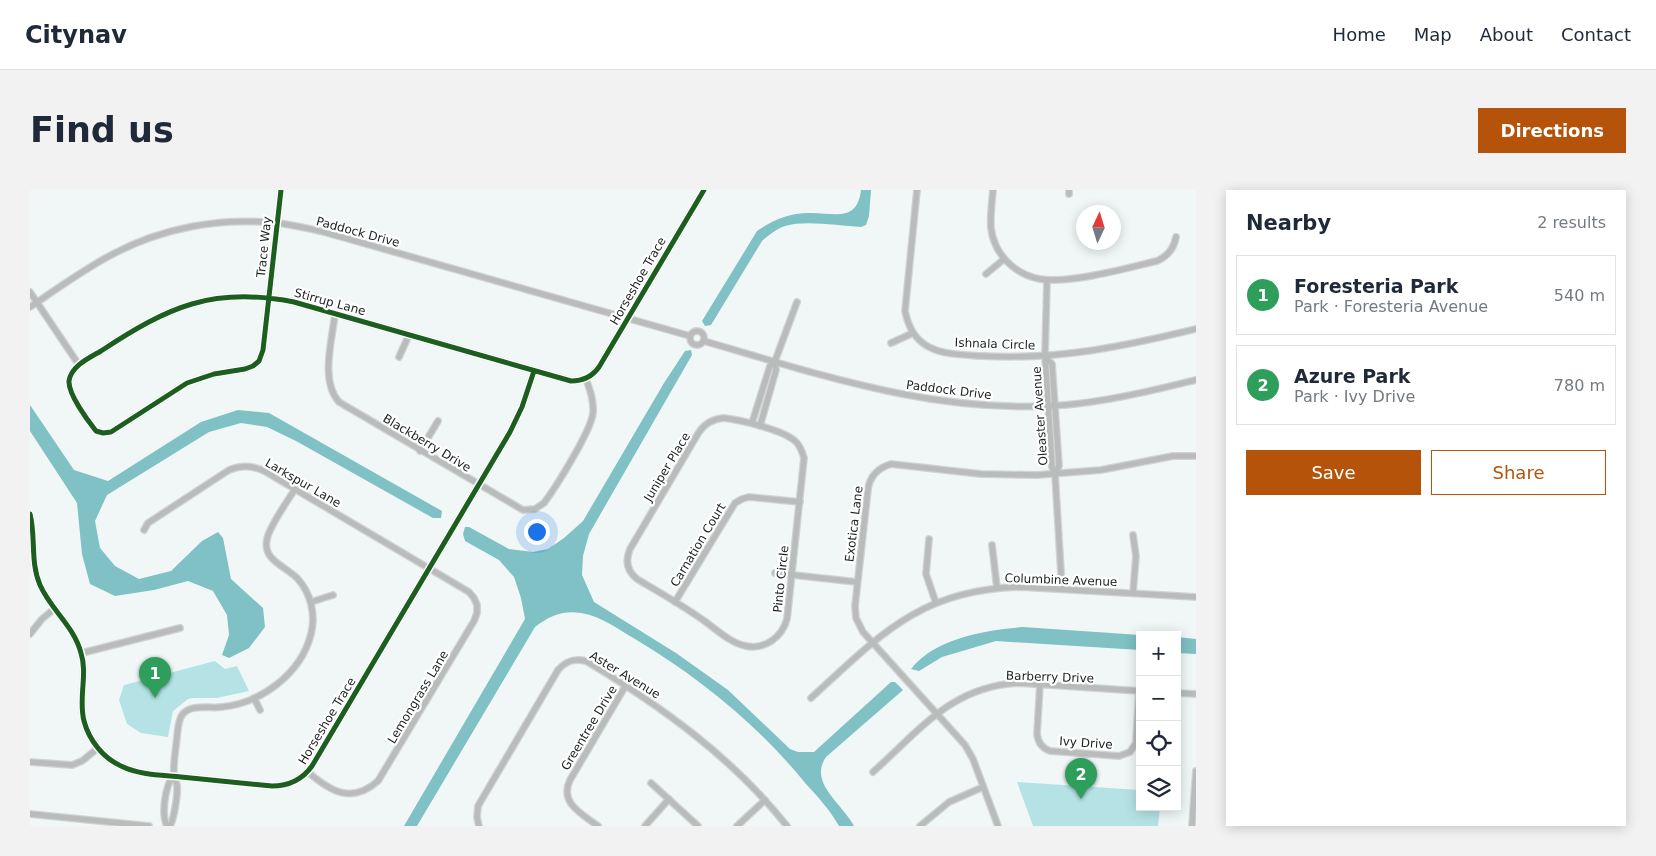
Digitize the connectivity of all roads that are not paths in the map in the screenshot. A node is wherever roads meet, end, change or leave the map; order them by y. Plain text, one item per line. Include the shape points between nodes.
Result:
1 (281, 190) edge
2 (704, 190) edge
3 (917, 190) edge
4 (993, 190) edge
5 (277, 223) junction
6 (1176, 237) dead end
7 (1004, 259) junction
8 (986, 274) dead end
9 (1047, 280) junction
10 (30, 292) edge
11 (269, 298) junction
12 (37, 302) junction
13 (798, 302) dead end
14 (30, 307) edge
15 (335, 314) junction
16 (628, 319) junction
17 (1196, 329) edge
18 (913, 333) junction
19 (409, 335) junction
20 (690, 336) junction
21 (704, 340) junction
22 (891, 343) dead end
23 (1045, 356) junction
24 (399, 357) dead end
25 (775, 362) junction
26 (79, 365) junction
27 (534, 370) junction
28 (586, 379) junction
29 (1196, 380) edge
30 (1052, 405) junction
31 (438, 420) dead end
32 (752, 423) junction
33 (760, 426) junction
34 (420, 451) junction
35 (1196, 456) edge
36 (1056, 474) junction
37 (478, 485) junction
38 (295, 489) junction
39 (800, 502) junction
40 (30, 514) edge
41 (144, 530) dead end
42 (1134, 535) dead end
43 (928, 539) dead end
44 (992, 545) dead end
45 (32, 560) edge
46 (627, 564) joint
47 (429, 568) junction
48 (775, 573) dead end
49 (792, 575) junction
50 (858, 582) junction
51 (997, 588) junction
52 (1062, 589) junction
53 (1133, 593) junction
54 (333, 595) dead end
55 (1196, 597) edge
56 (310, 602) junction
57 (675, 602) junction
58 (936, 602) junction
59 (54, 609) junction
60 (180, 628) dead end
61 (30, 634) edge
62 (872, 642) junction
63 (82, 653) junction
64 (1040, 684) junction
65 (626, 685) junction
66 (1136, 691) edge
67 (1181, 693) edge
68 (1196, 694) edge
69 (254, 698) junction
70 (811, 698) dead end
71 (260, 710) dead end
72 (937, 714) junction
73 (1138, 721) edge
74 (98, 748) junction
75 (30, 762) edge
76 (1196, 771) edge
77 (308, 772) junction
78 (874, 772) dead end
79 (173, 776) junction
80 (651, 783) dead end
81 (983, 788) junction
82 (669, 799) junction
83 (765, 800) junction
84 (1195, 805) edge
85 (30, 814) edge
86 (150, 826) edge
87 (168, 826) edge
88 (480, 826) edge
89 (598, 826) edge
90 (645, 826) edge
91 (698, 826) edge
92 (737, 826) edge
93 (787, 826) edge
94 (920, 826) edge
95 (998, 826) edge
96 (1192, 826) edge

1 - 5 street, Trace Way
2 - 16 street, Horseshoe Trace
3 - 18 street via 904,303 906,319
4 - 7 street via 991,228
5 - 11 street, Trace Way
5 - 12 street, Paddock Drive via 222,222 165,233 114,254
5 - 16 street, Paddock Drive via 324,232
6 - 9 street via 1171,251 1157,261
7 - 8 street
7 - 9 street via 1024,274
9 - 23 street, Oleaster Avenue
10 - 12 street
11 - 15 street, Stirrup Lane
11 - 26 street, Stirrup Lane via 222,298 172,310 146,322
11 - 26 street, Trace Way via 263,350 256,364 187,383 111,432 103,434 93,428 70,391 70,377
12 - 14 street, Paddock Drive
12 - 26 street
13 - 25 street
15 - 19 street, Stirrup Lane
15 - 34 street, Blackberry Drive via 328,376 334,396 344,406
16 - 20 street, Paddock Drive
16 - 28 street, Horseshoe Trace via 597,370
17 - 23 street, Ishnala Circle via 1118,347
18 - 22 street
18 - 23 street, Ishnala Circle via 930,348 944,352 998,357
19 - 24 street
19 - 27 street, Stirrup Lane
20 - 21 street via 696,345
20 - 21 street via 700,331 705,336
21 - 25 street, Paddock Drive
23 - 30 street, Oleaster Avenue
25 - 30 street, Paddock Drive via 915,398 986,406
25 - 32 street via 770,366
25 - 33 street via 776,370
27 - 28 street, Stirrup Lane via 571,381
27 - 37 street, Horseshoe Trace via 516,422
28 - 37 street, Blackberry Drive via 593,407 590,426 544,503 535,509 523,510
29 - 30 street, Paddock Drive via 1117,398
30 - 36 street, Oleaster Avenue via 1052,467
31 - 34 street
32 - 33 street, Pinto Circle
32 - 46 street, Juniper Place via 720,418 701,429 630,549
33 - 39 street, Pinto Circle via 793,439 800,448 804,462
34 - 37 street, Blackberry Drive
35 - 36 street, Exotica Lane via 1173,456 1119,467
36 - 50 street, Exotica Lane via 981,474 898,464 881,468 868,485
36 - 52 street, Oleaster Avenue
37 - 47 street, Horseshoe Trace
38 - 41 street, Larkspur Lane via 258,468 237,468 148,523
38 - 47 street, Larkspur Lane
38 - 56 street via 269,533 267,549 274,561 304,586
39 - 49 street, Pinto Circle
39 - 57 street, Carnation Court via 749,497 735,503
40 - 45 street, Horseshoe Trace via 34,535
42 - 53 street
43 - 58 street via 926,574
44 - 51 street
45 - 59 street, Horseshoe Trace via 39,583
46 - 57 street, Pinto Circle via 637,579
47 - 77 street, Horseshoe Trace
47 - 77 street, Lemongrass Lane via 469,592 478,613 383,776 367,790 346,794 326,787
48 - 49 street
49 - 50 street
49 - 57 street, Pinto Circle via 784,627 774,639 759,646 739,644
50 - 62 street, Exotica Lane via 856,618 860,629
51 - 52 street, Columbine Avenue
51 - 58 street, Columbine Avenue
52 - 53 street, Columbine Avenue
53 - 55 street, Columbine Avenue
54 - 56 street
56 - 69 street via 313,625 307,645 285,676
58 - 62 street, Columbine Avenue via 907,617
59 - 61 street
59 - 63 street, Horseshoe Trace via 73,633
60 - 63 street
62 - 70 street, Columbine Avenue
62 - 72 street, Exotica Lane
63 - 74 street, Horseshoe Trace via 83,719
64 - 66 street, Barberry Drive
64 - 72 street, Barberry Drive via 983,688
64 - 73 street, Ivy Drive via 1037,738 1043,748 1050,751 1119,756 1130,752 1136,743
65 - 83 street, Aster Avenue via 699,737
65 - 88 street, Aster Avenue via 582,660 570,661 560,667 478,806
65 - 89 street, Greentree Drive via 567,787 572,806
67 - 68 street
69 - 71 street
69 - 79 street via 233,706 195,708 183,714
72 - 78 street, Barberry Drive
72 - 81 street, Exotica Lane via 969,752
74 - 75 street via 72,765
74 - 79 street, Horseshoe Trace via 112,761 132,771
76 - 84 street
77 - 79 street, Horseshoe Trace via 293,783 279,786
79 - 87 street via 168,784 164,819
80 - 82 street
81 - 94 street via 949,802
81 - 95 street, Exotica Lane
82 - 90 street
82 - 91 street
83 - 92 street
83 - 93 street, Aster Avenue
84 - 96 street
85 - 86 street

